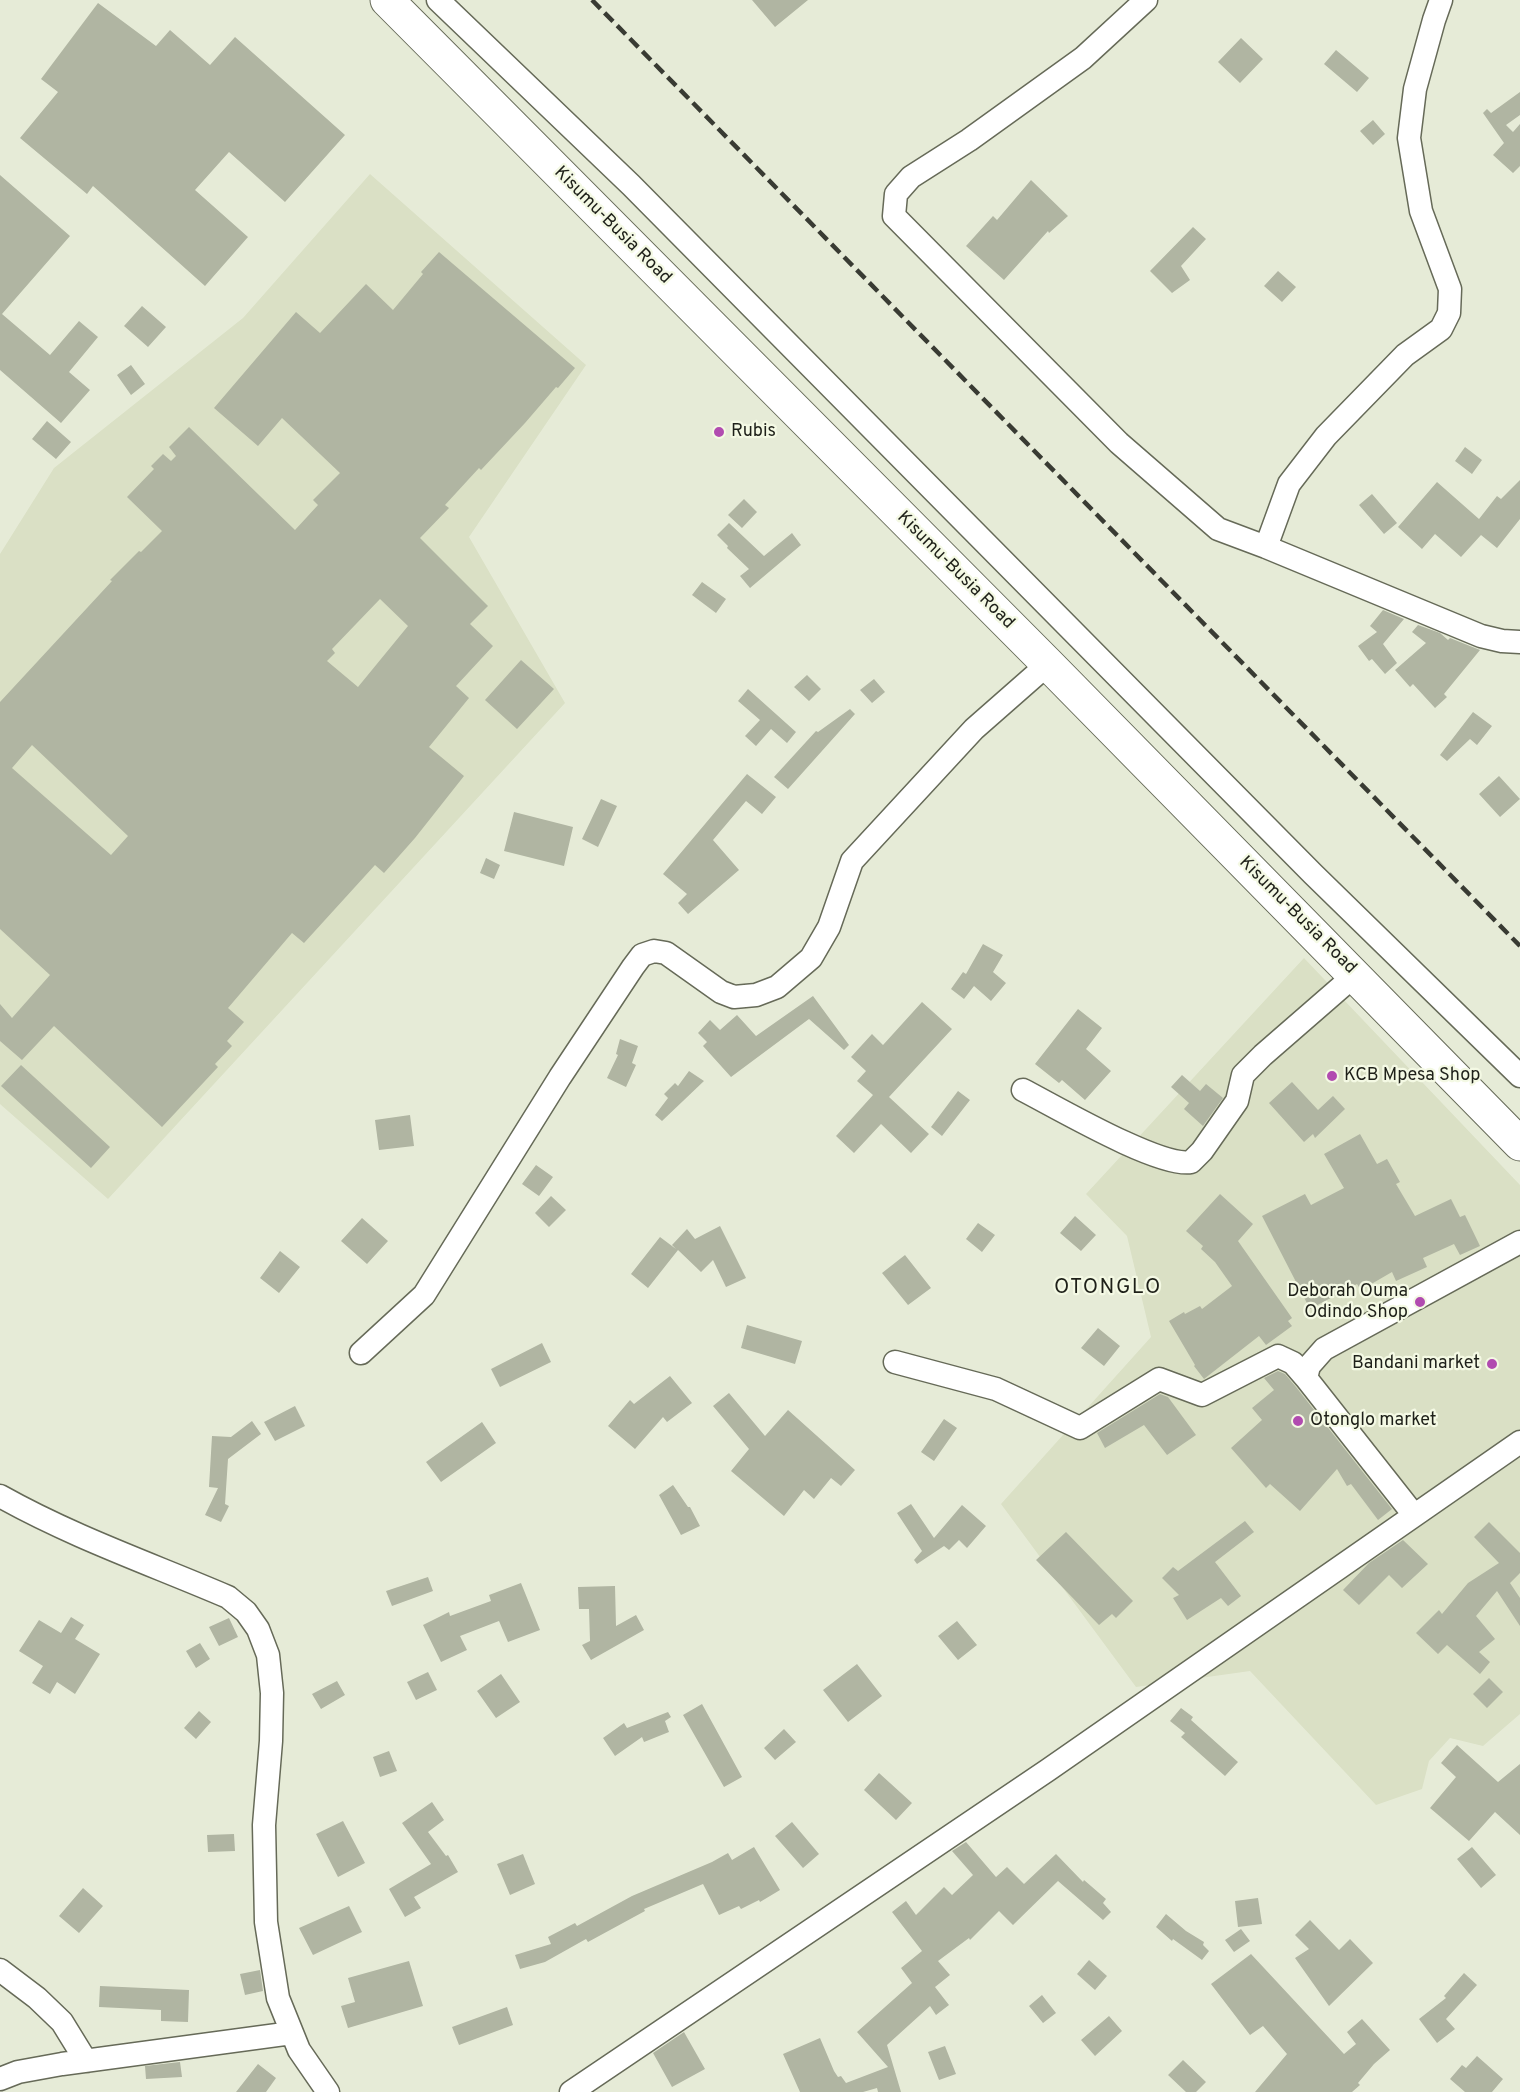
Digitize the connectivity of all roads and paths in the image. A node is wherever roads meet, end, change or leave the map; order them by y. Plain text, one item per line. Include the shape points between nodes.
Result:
1 (387, 0) edge
2 (438, 0) edge
3 (1146, 0) edge
4 (1441, 0) edge
5 (1266, 547) junction
6 (1520, 642) edge
7 (1048, 664) junction
8 (1355, 975) junction
9 (1520, 1076) edge
10 (1023, 1090) dead end
11 (1520, 1144) edge
12 (1520, 1242) edge
13 (361, 1353) dead end
14 (895, 1362) dead end
15 (1306, 1378) junction
16 (1520, 1442) edge
17 (0, 1496) edge
18 (1414, 1515) junction
19 (0, 1971) edge
20 (292, 2033) junction
21 (87, 2061) junction
22 (0, 2079) edge
23 (596, 2085) edge
24 (328, 2092) edge
25 (571, 2092) edge

1 - 7 highway, Kisumu-Busia Road
2 - 9 street via 631,185 1296,857
3 - 5 street via 1083,58 911,177 896,194 894,216 1119,443 1192,508 1218,529
4 - 5 street via 1415,89 1409,138 1421,211 1450,289 1449,313 1441,329 1405,355 1326,436 1289,484
5 - 6 street via 1481,636
7 - 8 highway, Kisumu-Busia Road
7 - 13 street via 974,729 852,861 828,927 811,958 777,987 756,995 734,997 666,953 642,955 560,1077 424,1295
8 - 10 street via 1244,1075 1237,1101 1191,1162 1151,1155
8 - 11 highway, Kisumu-Busia Road
12 - 15 street via 1324,1349 1309,1366
14 - 15 street via 996,1389 1080,1428 1159,1379 1202,1395 1278,1356 1293,1363
15 - 18 street
16 - 18 street
17 - 20 street via 94,1542 228,1597 258,1629 268,1655 272,1693 264,1825 266,1922 278,1998
18 - 23 street
19 - 21 street via 62,2022
20 - 21 street
20 - 24 street
21 - 22 street via 18,2072
23 - 25 street

